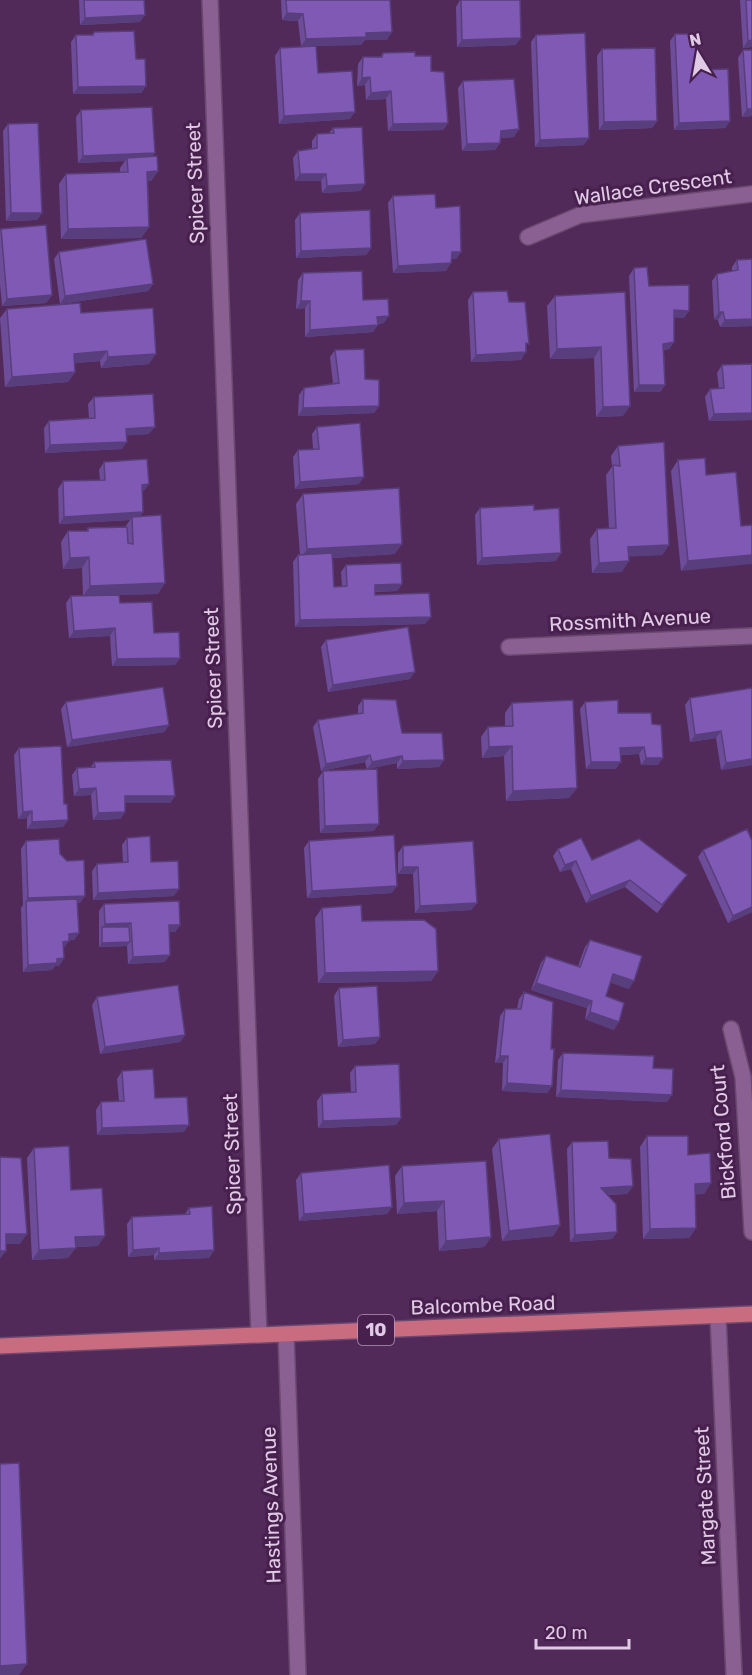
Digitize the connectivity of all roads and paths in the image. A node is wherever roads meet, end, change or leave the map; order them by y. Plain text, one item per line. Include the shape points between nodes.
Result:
1 (210, 0) edge
2 (752, 194) edge
3 (528, 237) dead end
4 (752, 636) edge
5 (509, 647) dead end
6 (731, 1029) dead end
7 (752, 1232) edge
8 (752, 1314) edge
9 (718, 1316) junction
10 (285, 1334) junction
11 (259, 1335) junction
12 (0, 1346) edge
13 (298, 1675) edge
14 (734, 1675) edge

1 - 11 street, Spicer Street
2 - 3 street, Wallace Crescent via 580,215
4 - 5 street, Rossmith Avenue
6 - 7 street, Bickford Court via 743,1077
8 - 9 main road, Balcombe Road / 10
9 - 10 main road, Balcombe Road / 10
9 - 14 street, Margate Street
10 - 11 main road, Balcombe Road / 10
10 - 13 street, Hastings Avenue
11 - 12 main road, Balcombe Road / 10

